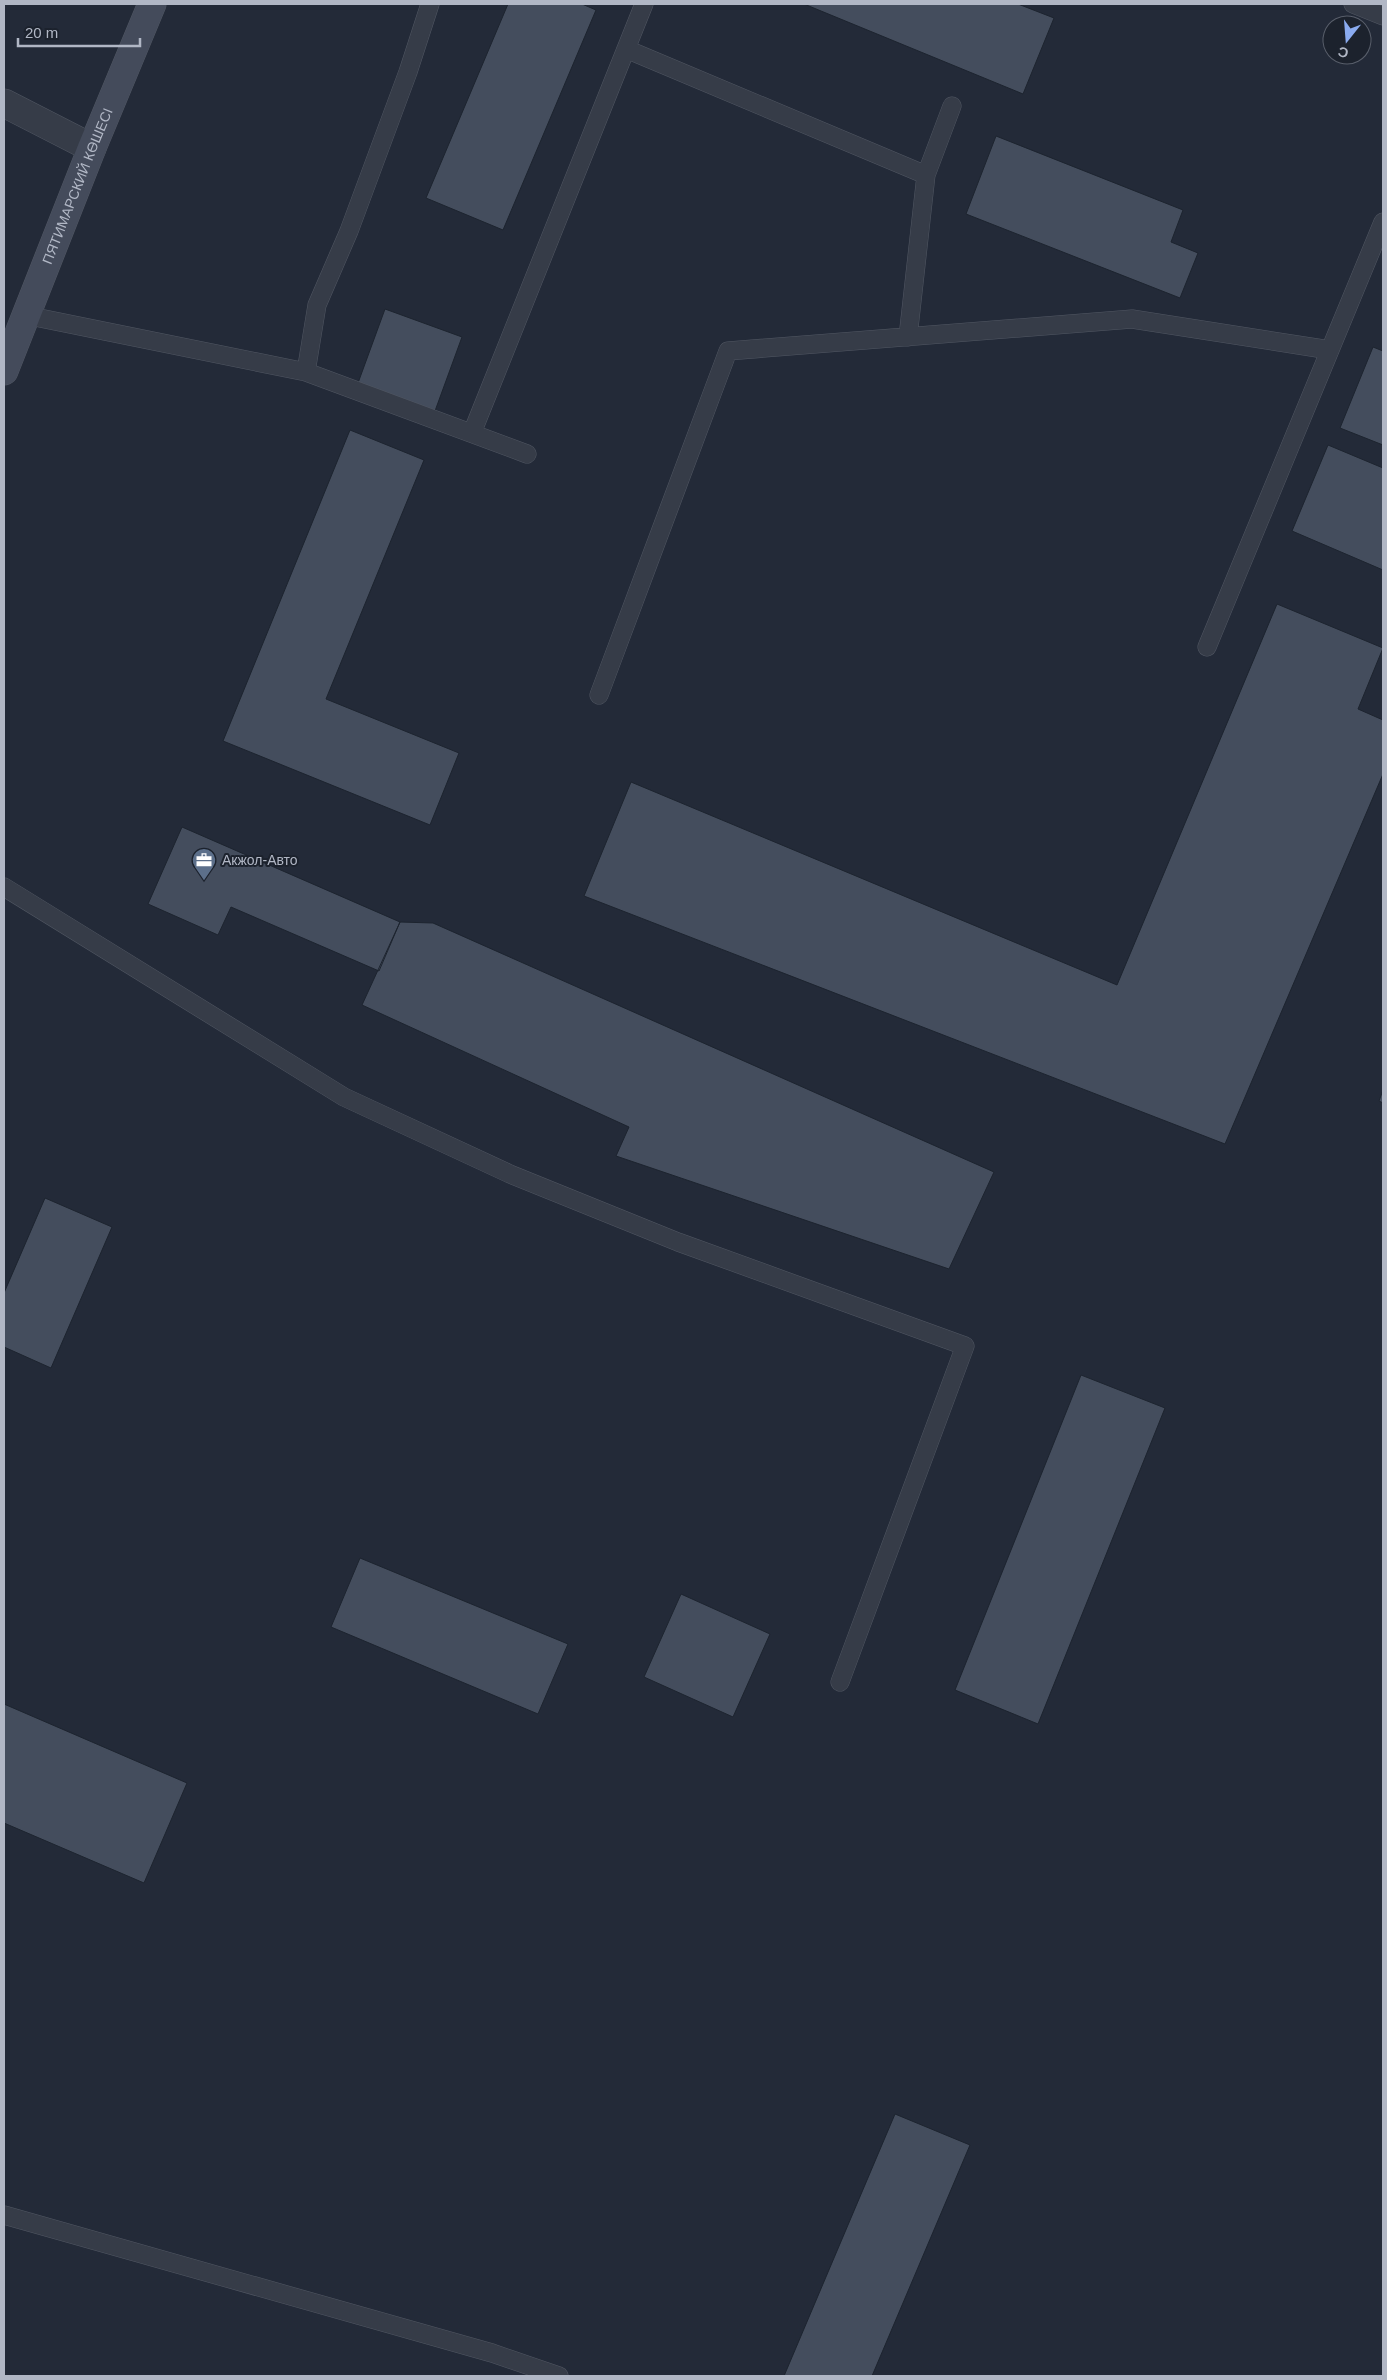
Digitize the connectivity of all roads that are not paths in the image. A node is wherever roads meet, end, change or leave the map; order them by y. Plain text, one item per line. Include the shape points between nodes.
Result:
1 (152, 4) edge
2 (430, 4) edge
3 (644, 4) edge
4 (1354, 4) edge
5 (1383, 16) edge
6 (626, 48) junction
7 (4, 104) edge
8 (952, 106) dead end
9 (92, 148) junction
10 (926, 175) junction
11 (1383, 222) edge
12 (25, 315) junction
13 (908, 337) junction
14 (1330, 350) junction
15 (4, 370) edge
16 (306, 372) junction
17 (472, 433) junction
18 (527, 454) dead end
19 (1207, 647) dead end
20 (599, 695) dead end
21 (4, 887) edge
22 (840, 1682) dead end
23 (4, 2215) edge
24 (559, 2376) edge

1 - 9 main road, ПЯТИМАРСКИЙ КӨШЕСІ
2 - 16 lane via 349,231 317,306
3 - 6 lane
4 - 5 lane
6 - 10 lane
6 - 17 lane
7 - 9 street
8 - 10 lane
9 - 12 main road, ПЯТИМАРСКИЙ КӨШЕСІ
10 - 13 lane
11 - 14 lane
12 - 15 main road, ПЯТИМАРСКИЙ КӨШЕСІ
12 - 16 lane
13 - 14 lane via 1132,319
13 - 20 lane via 728,351
14 - 19 lane
16 - 17 lane
17 - 18 lane
21 - 22 lane via 344,1097 510,1174 643,1228 965,1346
23 - 24 lane via 492,2353

